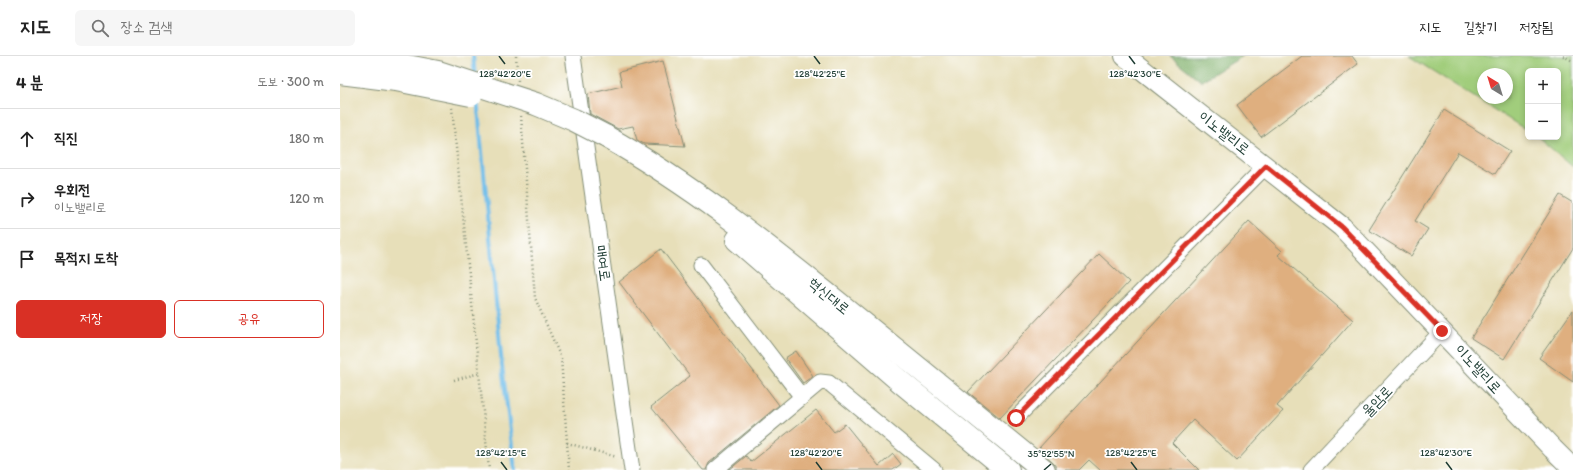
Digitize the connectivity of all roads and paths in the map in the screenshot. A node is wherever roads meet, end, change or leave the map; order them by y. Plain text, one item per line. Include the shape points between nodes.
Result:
1 (516, 56) edge
2 (573, 56) edge
3 (1125, 56) edge
4 (1563, 56) edge
5 (348, 58) edge
6 (1573, 61) edge
7 (394, 71) junction
8 (340, 73) edge
9 (340, 77) edge
10 (519, 88) dead end
11 (452, 103) dead end
12 (521, 112) dead end
13 (603, 142) junction
14 (1266, 166) junction
15 (701, 265) dead end
16 (1442, 331) junction
17 (480, 373) junction
18 (454, 380) dead end
19 (802, 397) junction
20 (1016, 418) dead end
21 (567, 443) junction
22 (631, 466) edge
23 (1573, 468) edge
24 (489, 470) edge
25 (569, 470) edge
26 (715, 470) edge
27 (934, 470) edge
28 (1008, 470) edge
29 (1044, 470) edge
30 (1311, 470) edge

1 - 10 path
2 - 22 street, 매여로
3 - 14 main road, 이노밸리로
4 - 6 path
5 - 7 highway
7 - 8 highway
7 - 9 highway
7 - 13 highway, bridge via 438,72 536,104 574,120
11 - 17 path
12 - 21 path via 535,298 561,358
13 - 28 highway via 748,248 902,383
13 - 29 highway, 혁신대로 via 665,172 768,246
14 - 16 main road, 이노밸리로 via 1342,227
14 - 20 street
15 - 19 street
16 - 23 main road, 이노밸리로
16 - 30 street, 율암로
17 - 18 path
17 - 24 path
19 - 26 street
19 - 27 street via 820,382 829,383
21 - 22 path
21 - 25 path

